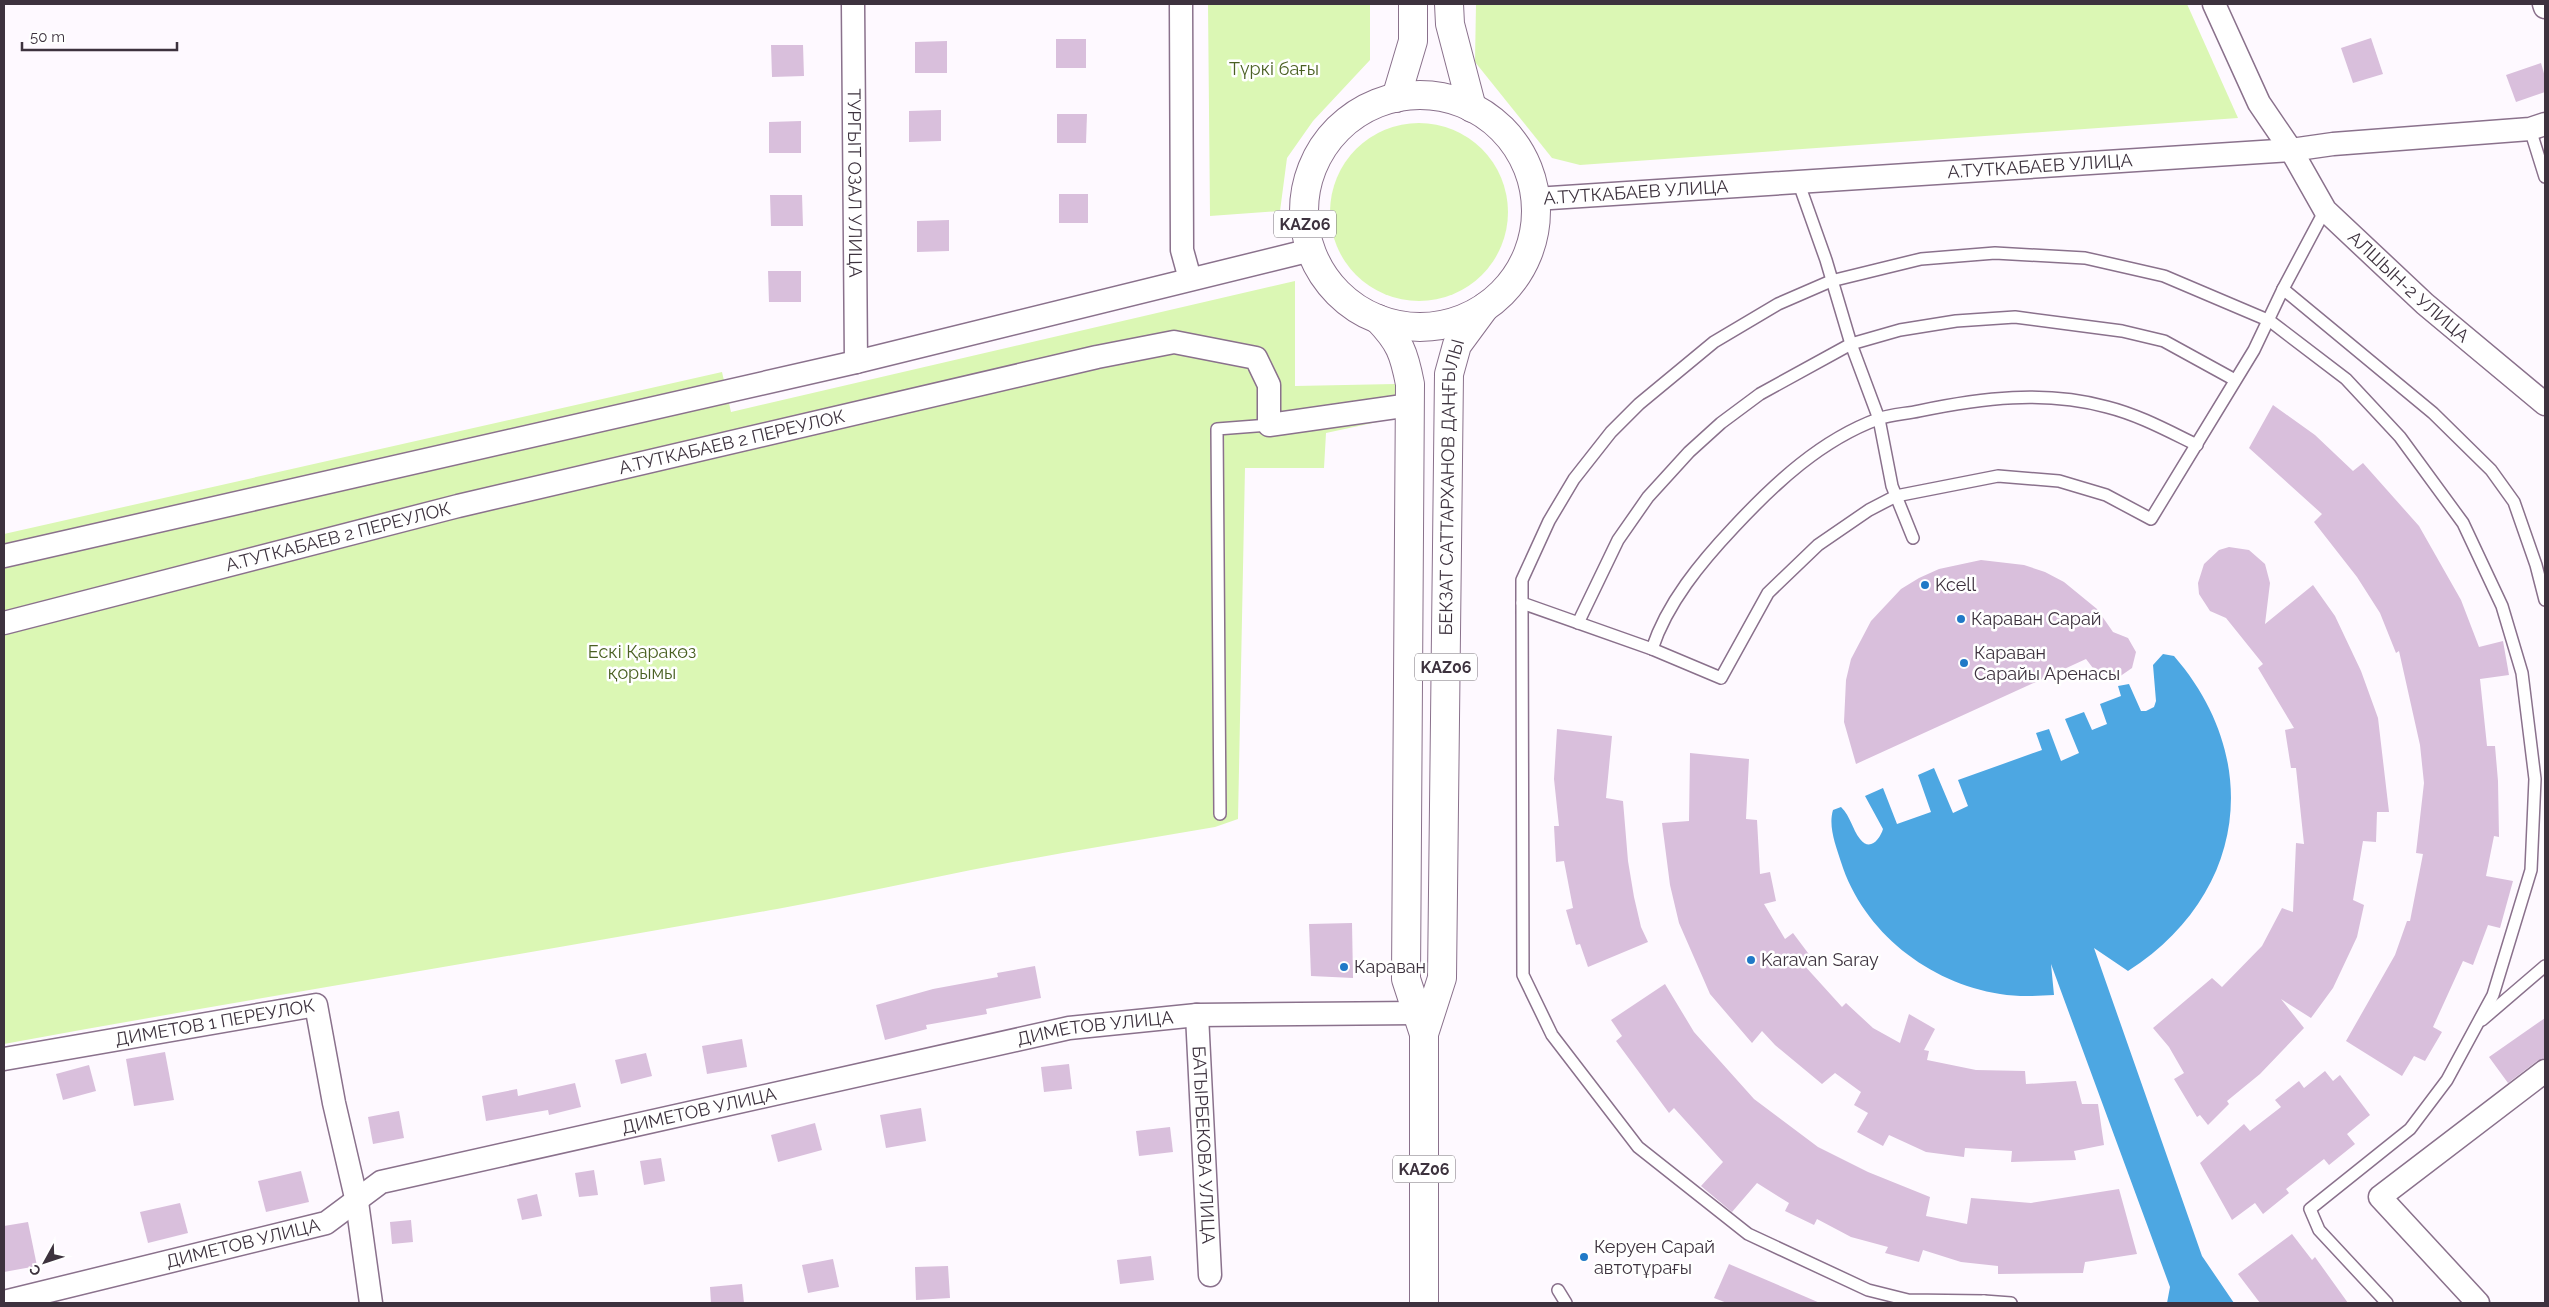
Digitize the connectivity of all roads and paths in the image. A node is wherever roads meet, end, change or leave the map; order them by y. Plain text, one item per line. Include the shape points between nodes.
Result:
1 (853, 4) edge
2 (1181, 4) edge
3 (1413, 4) edge
4 (1449, 4) edge
5 (2214, 4) edge
6 (2544, 4) edge
7 (2545, 7) edge
8 (1396, 98) junction
9 (1472, 108) junction
10 (2538, 126) edge
11 (2291, 150) junction
12 (2545, 176) edge
13 (1799, 184) junction
14 (1535, 199) junction
15 (2325, 210) junction
16 (1311, 250) junction
17 (1190, 278) junction
18 (1831, 281) junction
19 (2283, 289) junction
20 (1486, 307) junction
21 (1378, 319) junction
22 (2270, 321) junction
23 (1850, 344) junction
24 (856, 362) junction
25 (2235, 380) junction
26 (2545, 404) edge
27 (1410, 405) junction
28 (1879, 419) junction
29 (1269, 425) junction
30 (2197, 446) junction
31 (1896, 496) junction
32 (1913, 538) dead end
33 (4, 556) edge
34 (2545, 600) edge
35 (1522, 603) junction
36 (4, 623) edge
37 (1578, 623) junction
38 (1652, 649) junction
39 (1220, 814) dead end
40 (2545, 966) edge
41 (1197, 1015) junction
42 (1420, 1024) junction
43 (2476, 1024) junction
44 (4, 1059) edge
45 (2545, 1071) edge
46 (357, 1202) junction
47 (1210, 1275) dead end
48 (1558, 1290) dead end
49 (4, 1302) edge
50 (1908, 1302) edge
51 (1984, 1302) edge
52 (371, 1303) edge
53 (1424, 1303) edge
54 (1566, 1303) edge
55 (2011, 1303) edge
56 (2387, 1303) edge
57 (2478, 1303) edge

1 - 24 street, ТУРГЫТ ОЗАЛ УЛИЦА
2 - 17 street via 1182,250
3 - 8 main road via 1413,41
4 - 9 main road via 1450,24
5 - 11 street, АЛШЫН-2 УЛИЦА via 2259,103
6 - 7 street
8 - 9 main road, KАZ06 via 1436,97
8 - 16 main road, KАZ06 via 1360,112 1337,131 1319,154 1311,172 1304,211
9 - 14 main road, KАZ06 via 1489,118 1515,146 1525,162
10 - 11 street, А.ТУТКАБАЕВ УЛИЦА
10 - 12 lane
11 - 13 street, А.ТУТКАБАЕВ УЛИЦА
11 - 15 street, АЛШЫН-2 УЛИЦА
13 - 14 street, А.ТУТКАБАЕВ УЛИЦА
13 - 18 lane
14 - 20 main road, KАZ06 via 1533,234 1521,268 1512,283
15 - 19 lane
15 - 26 street, АЛШЫН-2 УЛИЦА via 2425,304
16 - 17 street
16 - 21 main road, KАZ06 via 1319,268 1337,292
17 - 24 street
18 - 22 lane via 1920,259 1995,253 2085,258 2164,276
18 - 23 lane
18 - 35 lane via 1778,304 1714,342 1639,404 1611,432 1574,479 1549,521 1522,580
19 - 22 lane
19 - 34 lane via 2433,413 2491,470 2514,502
20 - 21 main road, KАZ06 via 1470,316 1436,326 1397,325
20 - 42 main road, БЕКЗАТ САТТАРХАНОВ ДАҢҒЫЛЫ / KАZ06 via 1457,345 1449,374 1442,978
21 - 27 main road, БЕКЗАТ САТТАРХАНОВ ДАҢҒЫЛЫ / KАZ06 via 1396,337 1405,358
22 - 25 lane
22 - 43 lane via 2346,379 2400,437 2463,523 2505,614 2522,674 2535,779 2531,870 2493,994
23 - 25 lane via 1900,330 1956,321 2015,317 2122,331 2164,341
23 - 28 lane
23 - 37 lane via 1760,394 1689,452 1648,497 1618,540
24 - 33 street
25 - 30 lane
27 - 29 street
27 - 42 main road, БЕКЗАТ САТТАРХАНОВ ДАҢҒЫЛЫ / KАZ06 via 1406,978
28 - 30 lane via 1967,401 2016,396 2067,400 2107,407 2150,422
28 - 31 lane
28 - 38 lane via 1837,440 1770,489 1713,550 1684,589 1659,630
29 - 36 street, А.ТУТКАБАЕВ 2 ПЕРЕУЛОК via 1269,385 1256,358 1174,342 1097,356 467,504
29 - 39 lane via 1217,429
30 - 31 lane via 2151,519 2106,495 2059,481 1998,476
31 - 32 lane
31 - 38 lane via 1818,544 1768,593 1720,678
35 - 37 lane
35 - 50 lane via 1523,975 1552,1035 1638,1147 1748,1234 1868,1290
37 - 38 lane
40 - 43 lane
41 - 42 street, ДИМЕТОВ УЛИЦА
41 - 46 street, ДИМЕТОВ УЛИЦА via 1069,1028 381,1182
41 - 47 street, БАТЫРБЕКОВА УЛИЦА
42 - 53 main road, БЕКЗАТ САТТАРХАНОВ ДАҢҒЫЛЫ / KАZ06
43 - 56 lane via 2448,1080 2410,1128 2310,1209 2319,1230
44 - 46 street, ДИМЕТОВ 1 ПЕРЕУЛОК via 316,1005
45 - 57 street via 2380,1196
46 - 49 street, ДИМЕТОВ УЛИЦА via 326,1223
46 - 52 street
48 - 54 lane
50 - 51 lane
51 - 55 lane

